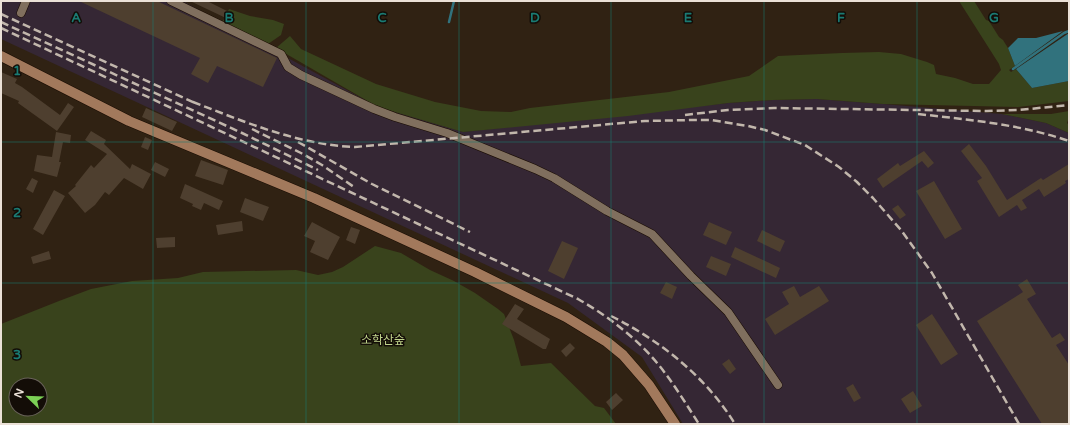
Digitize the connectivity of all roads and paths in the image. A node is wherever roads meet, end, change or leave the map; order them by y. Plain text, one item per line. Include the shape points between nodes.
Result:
1 (26, 1) edge
2 (171, 1) edge
3 (21, 13) dead end
4 (1, 56) edge
5 (778, 385) dead end
6 (675, 424) edge

1 - 3 street
2 - 5 street via 281,54 288,67 301,75 374,109 447,133 535,169 652,234 728,312
4 - 6 street via 129,121 314,198 566,317 623,355 649,386

